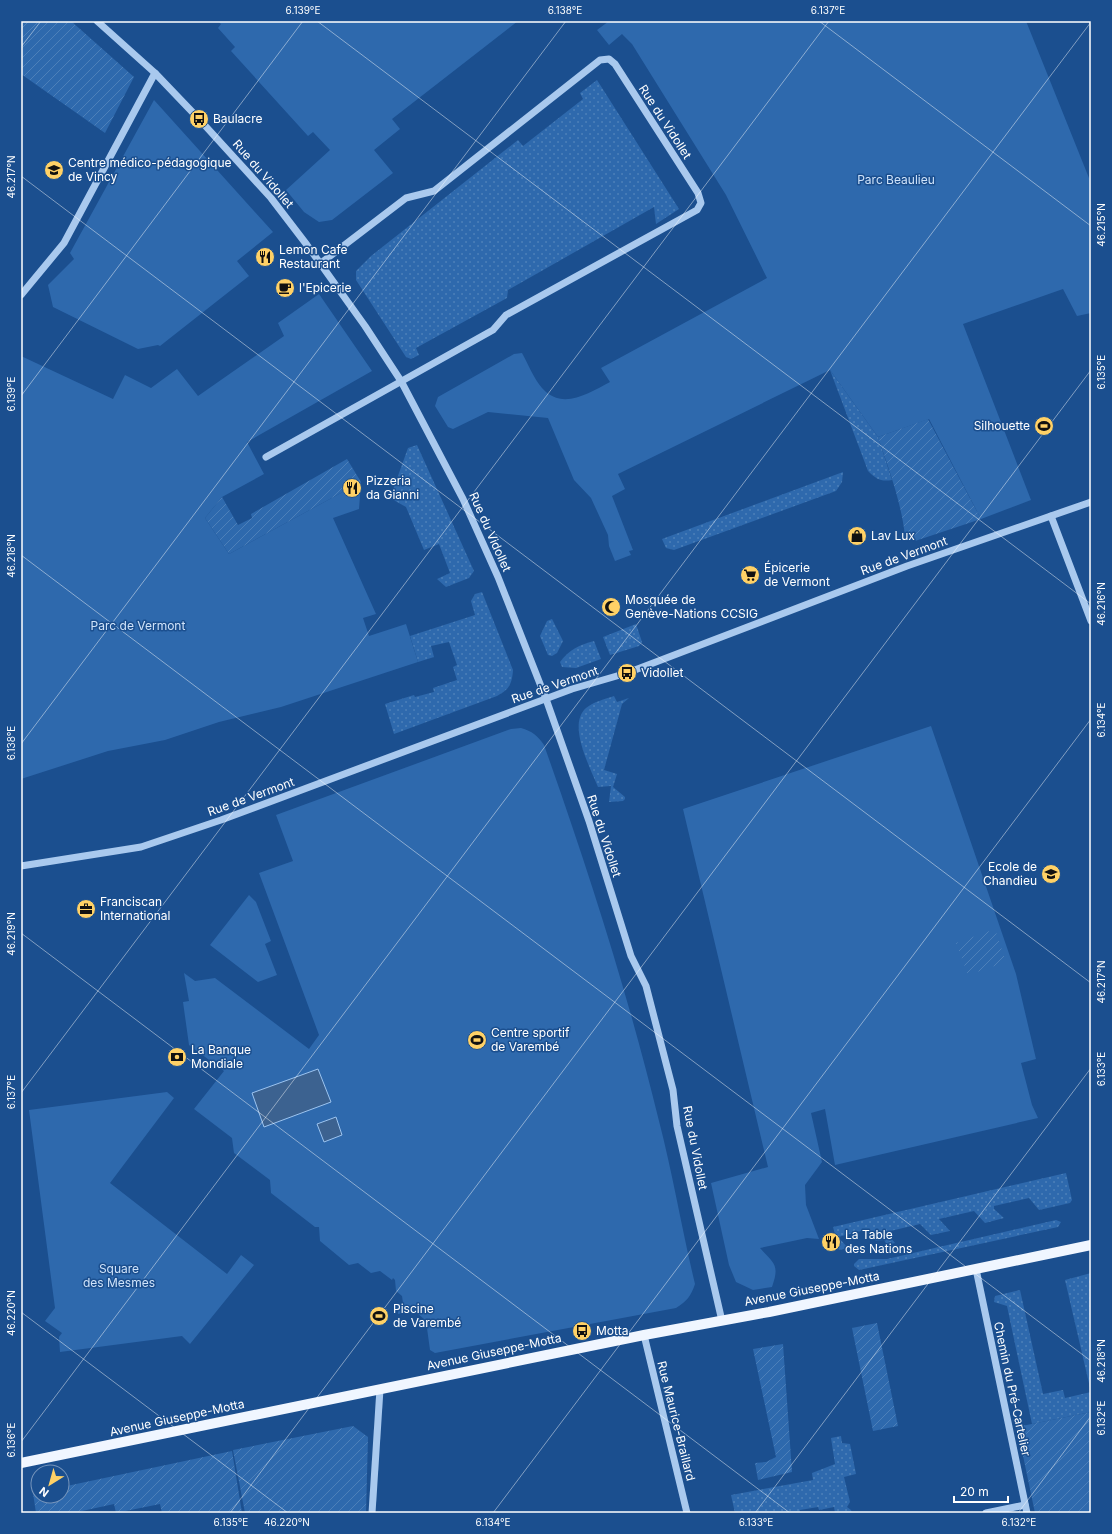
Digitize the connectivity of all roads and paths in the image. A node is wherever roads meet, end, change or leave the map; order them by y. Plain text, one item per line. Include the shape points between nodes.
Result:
1 (97, 21) edge
2 (155, 74) junction
3 (321, 264) junction
4 (21, 295) edge
5 (401, 381) junction
6 (266, 457) dead end
7 (1091, 502) edge
8 (1051, 516) junction
9 (1091, 621) edge
10 (546, 699) junction
11 (21, 866) edge
12 (1091, 1244) edge
13 (976, 1269) junction
14 (722, 1321) junction
15 (644, 1335) junction
16 (380, 1389) junction
17 (21, 1463) edge
18 (1026, 1509) edge
19 (372, 1513) edge
20 (687, 1513) edge
21 (986, 1513) edge

1 - 2 street, Rue du Vidollet
2 - 3 street, Rue du Vidollet via 241,163
2 - 4 street via 64,243
3 - 5 street, Rue du Vidollet
3 - 5 street, Rue du Vidollet via 406,198 434,191 600,60 609,59 615,64 698,194 701,203 697,210 506,315 493,330
5 - 6 street, Rue du Vidollet
5 - 10 street, Rue du Vidollet via 466,506 498,577
7 - 8 street, Rue de Vermont
8 - 9 street
8 - 10 street, Rue de Vermont via 907,566 627,673
10 - 11 street, Rue de Vermont via 221,820 140,847
10 - 14 street, Rue du Vidollet via 589,821 631,956 646,986 673,1090 678,1126
12 - 13 main road, Avenue Giuseppe-Motta
13 - 14 main road, Avenue Giuseppe-Motta
13 - 18 street, Chemin du Pré-Cartelier
14 - 15 main road, Avenue Giuseppe-Motta
15 - 16 main road, Avenue Giuseppe-Motta
15 - 20 street, Rue Maurice-Braillard
16 - 17 main road, Avenue Giuseppe-Motta
16 - 19 street
18 - 21 street

